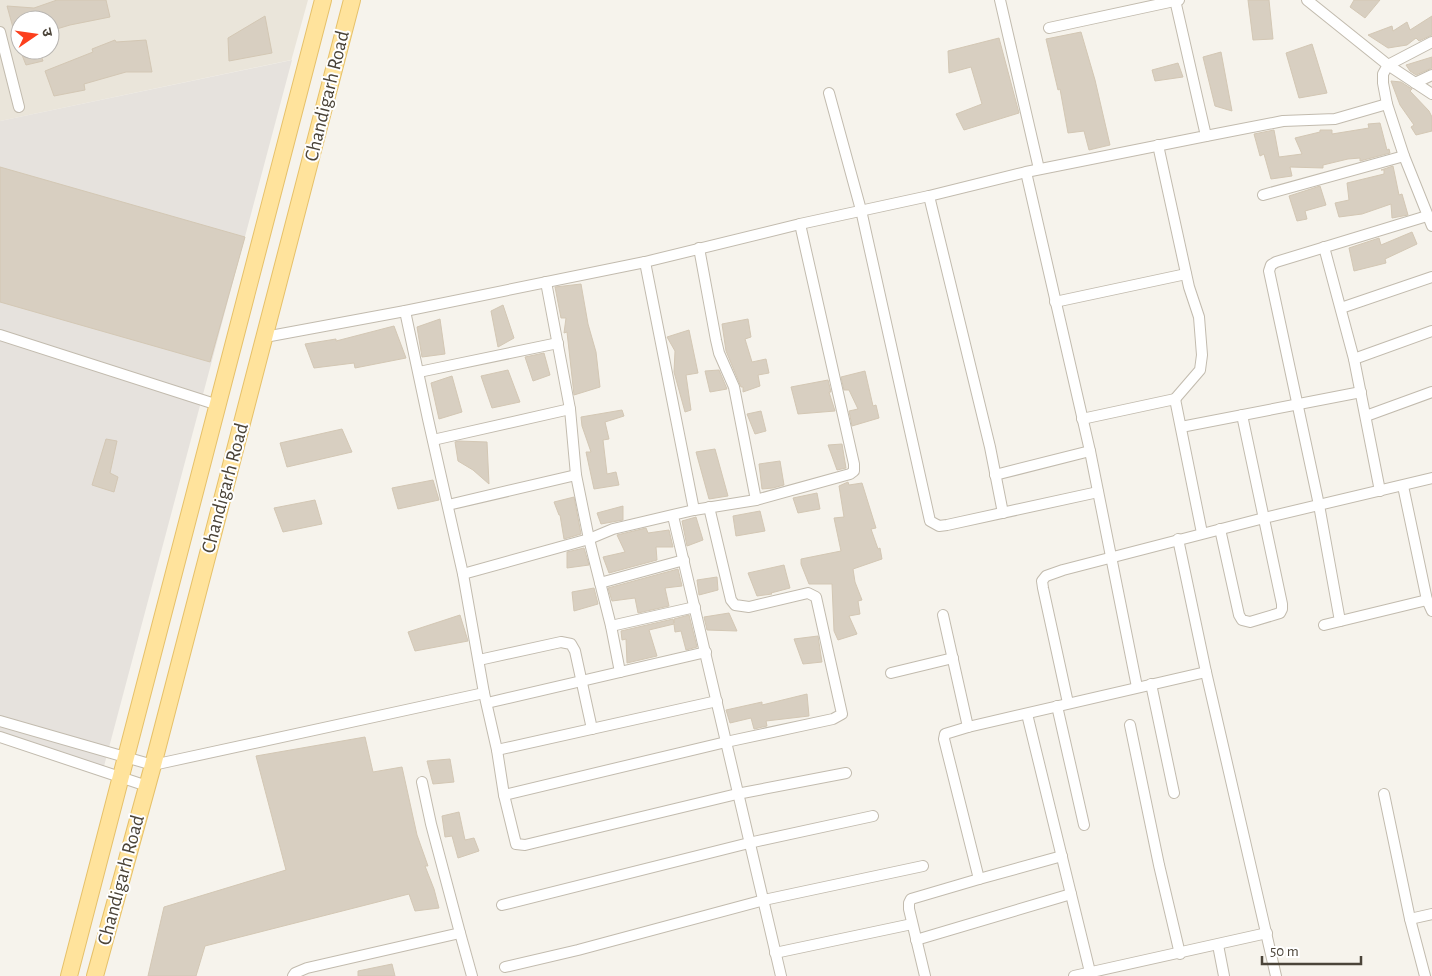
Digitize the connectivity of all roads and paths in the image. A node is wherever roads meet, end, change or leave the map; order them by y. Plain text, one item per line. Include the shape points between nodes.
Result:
1 (323, 0) edge
2 (352, 0) edge
3 (1000, 0) edge
4 (1176, 0) edge
5 (1307, 0) edge
6 (1049, 28) dead end
7 (0, 32) edge
8 (1432, 42) edge
9 (1388, 65) junction
10 (1432, 75) edge
11 (1415, 83) junction
12 (829, 93) dead end
13 (1432, 94) edge
14 (1387, 104) junction
15 (19, 107) dead end
16 (1206, 136) junction
17 (1158, 145) junction
18 (1404, 156) junction
19 (1039, 169) junction
20 (1026, 172) junction
21 (1263, 195) dead end
22 (929, 196) junction
23 (861, 210) junction
24 (1430, 221) edge
25 (800, 224) junction
26 (1324, 247) junction
27 (699, 248) junction
28 (645, 262) junction
29 (1186, 274) junction
30 (1432, 276) edge
31 (546, 282) junction
32 (1055, 302) junction
33 (1341, 308) junction
34 (405, 311) junction
35 (1432, 331) edge
36 (0, 335) edge
37 (265, 336) junction
38 (558, 343) junction
39 (1354, 358) junction
40 (419, 372) junction
41 (1361, 392) junction
42 (1432, 392) edge
43 (1175, 399) junction
44 (218, 405) junction
45 (1297, 405) junction
46 (570, 409) junction
47 (1242, 415) junction
48 (1366, 416) junction
49 (1082, 419) junction
50 (1181, 427) junction
51 (432, 440) junction
52 (1090, 451) junction
53 (576, 475) junction
54 (995, 475) junction
55 (1432, 478) edge
56 (1404, 486) junction
57 (1380, 491) junction
58 (1098, 492) junction
59 (756, 500) junction
60 (448, 505) junction
61 (1319, 505) junction
62 (709, 508) junction
63 (694, 510) junction
64 (1004, 513) junction
65 (673, 516) junction
66 (1264, 518) junction
67 (1220, 529) junction
68 (1202, 533) junction
69 (589, 539) junction
70 (1178, 539) junction
71 (1111, 557) junction
72 (684, 560) junction
73 (464, 574) junction
74 (600, 583) junction
75 (1427, 600) junction
76 (695, 607) junction
77 (1432, 611) edge
78 (943, 615) dead end
79 (1340, 621) junction
80 (1324, 625) dead end
81 (611, 626) junction
82 (706, 652) junction
83 (953, 658) junction
84 (479, 660) junction
85 (620, 672) junction
86 (1206, 672) junction
87 (891, 673) dead end
88 (582, 682) junction
89 (1150, 684) junction
90 (1136, 687) junction
91 (485, 698) junction
92 (717, 701) junction
93 (1068, 703) junction
94 (1056, 706) junction
95 (1027, 714) junction
96 (0, 721) edge
97 (1130, 725) dead end
98 (968, 727) junction
99 (592, 729) junction
100 (0, 737) edge
101 (726, 742) junction
102 (497, 750) junction
103 (126, 758) junction
104 (153, 765) junction
105 (846, 773) dead end
106 (122, 776) junction
107 (422, 782) dead end
108 (147, 786) junction
109 (1174, 793) dead end
110 (504, 794) junction
111 (737, 794) junction
112 (1384, 794) dead end
113 (873, 816) dead end
114 (1084, 825) dead end
115 (749, 843) junction
116 (1062, 856) junction
117 (923, 866) dead end
118 (978, 880) junction
119 (1071, 894) junction
120 (764, 900) junction
121 (502, 905) dead end
122 (1432, 914) edge
123 (1410, 919) junction
124 (912, 924) junction
125 (460, 932) junction
126 (1267, 933) junction
127 (916, 940) junction
128 (1218, 945) junction
129 (775, 953) junction
130 (1180, 954) junction
131 (505, 967) dead end
132 (1426, 969) edge
133 (1090, 972) junction
134 (70, 976) edge
135 (95, 976) edge
136 (293, 976) edge
137 (472, 976) edge
138 (781, 976) edge
139 (925, 976) edge
140 (1074, 976) edge
141 (1224, 976) edge
142 (1276, 976) edge

1 - 44 main road, Chandigarh Road
2 - 37 main road, Chandigarh Road
3 - 19 street
4 - 6 street
4 - 16 street
5 - 9 street
7 - 15 street
8 - 9 street
9 - 11 street
9 - 14 street via 1383,74
10 - 11 street
11 - 13 street
12 - 23 street
14 - 16 street via 1335,119 1283,121
14 - 18 street
16 - 17 street
17 - 19 street
17 - 29 street
18 - 21 street
18 - 24 street
19 - 20 street
20 - 22 street
20 - 32 street
22 - 23 street
22 - 54 street
23 - 25 street
23 - 64 street via 928,516 934,525 939,526
24 - 26 street
25 - 27 street
25 - 59 street via 854,470 845,476
26 - 33 street
26 - 45 street via 1276,262 1269,271
27 - 28 street
27 - 59 street via 716,340 734,387
28 - 31 street
28 - 63 street
29 - 32 street
29 - 43 street via 1199,317 1202,363 1196,376
30 - 33 street
31 - 34 street
31 - 38 street
32 - 49 street
33 - 39 street
34 - 37 street
34 - 40 street
35 - 39 street
36 - 44 street
37 - 104 main road, Chandigarh Road
38 - 40 street
38 - 46 street
39 - 41 street
40 - 51 street
41 - 45 street
41 - 48 street
42 - 48 street
43 - 49 street
43 - 50 street
44 - 103 main road, Chandigarh Road
45 - 47 street
45 - 61 street
46 - 51 street
46 - 53 street
47 - 50 street
47 - 66 street
48 - 57 street
49 - 52 street
50 - 68 street
51 - 60 street
52 - 54 street
52 - 58 street
53 - 60 street
53 - 69 street
54 - 64 street
55 - 56 street
56 - 57 street
56 - 75 street
57 - 61 street
58 - 64 street
58 - 71 street
59 - 62 street
60 - 73 street
61 - 66 street
61 - 79 street
62 - 63 street
62 - 101 street via 731,600 735,605 749,607 808,593 816,597 842,714 833,719
63 - 65 street
65 - 69 street via 613,529
65 - 72 street
66 - 67 street
66 - 67 street via 1282,609 1280,613 1250,622 1242,620 1239,615
67 - 68 street
68 - 70 street
69 - 73 street
69 - 74 street
70 - 71 street
70 - 86 street
71 - 90 street
71 - 93 street via 1052,573 1042,581
72 - 74 street
72 - 76 street
73 - 84 street
74 - 81 street
75 - 77 street
75 - 79 street
76 - 81 street
76 - 82 street
78 - 83 street
79 - 80 street
81 - 85 street
82 - 85 street
82 - 92 street
83 - 87 street
83 - 98 street
84 - 88 street via 561,642 571,644
84 - 91 street
85 - 88 street
86 - 89 street
86 - 126 street
88 - 91 street
88 - 99 street
89 - 90 street
89 - 109 street
90 - 93 street
91 - 102 street
91 - 104 street
92 - 99 street
92 - 101 street
93 - 94 street
94 - 95 street
94 - 114 street
95 - 98 street
95 - 116 street
96 - 103 street
97 - 130 street
98 - 118 street via 949,732 944,739
99 - 102 street
100 - 106 street
101 - 110 street
101 - 111 street
102 - 110 street
103 - 104 street
103 - 106 main road, Chandigarh Road
104 - 108 main road, Chandigarh Road
105 - 111 street
106 - 108 street
106 - 134 main road, Chandigarh Road
107 - 125 street
108 - 135 main road, Chandigarh Road
110 - 111 street via 514,840 521,845
111 - 115 street
112 - 123 street
113 - 115 street
115 - 120 street
115 - 121 street
116 - 118 street
116 - 119 street
117 - 120 street
118 - 124 street via 911,899
119 - 127 street
119 - 133 street
120 - 129 street
120 - 131 street
122 - 123 street
123 - 132 street
124 - 127 street
124 - 129 street
125 - 136 street via 307,968
125 - 137 street
126 - 128 street
126 - 142 street
127 - 139 street
128 - 130 street
128 - 141 street
129 - 138 street
130 - 133 street
133 - 140 street

